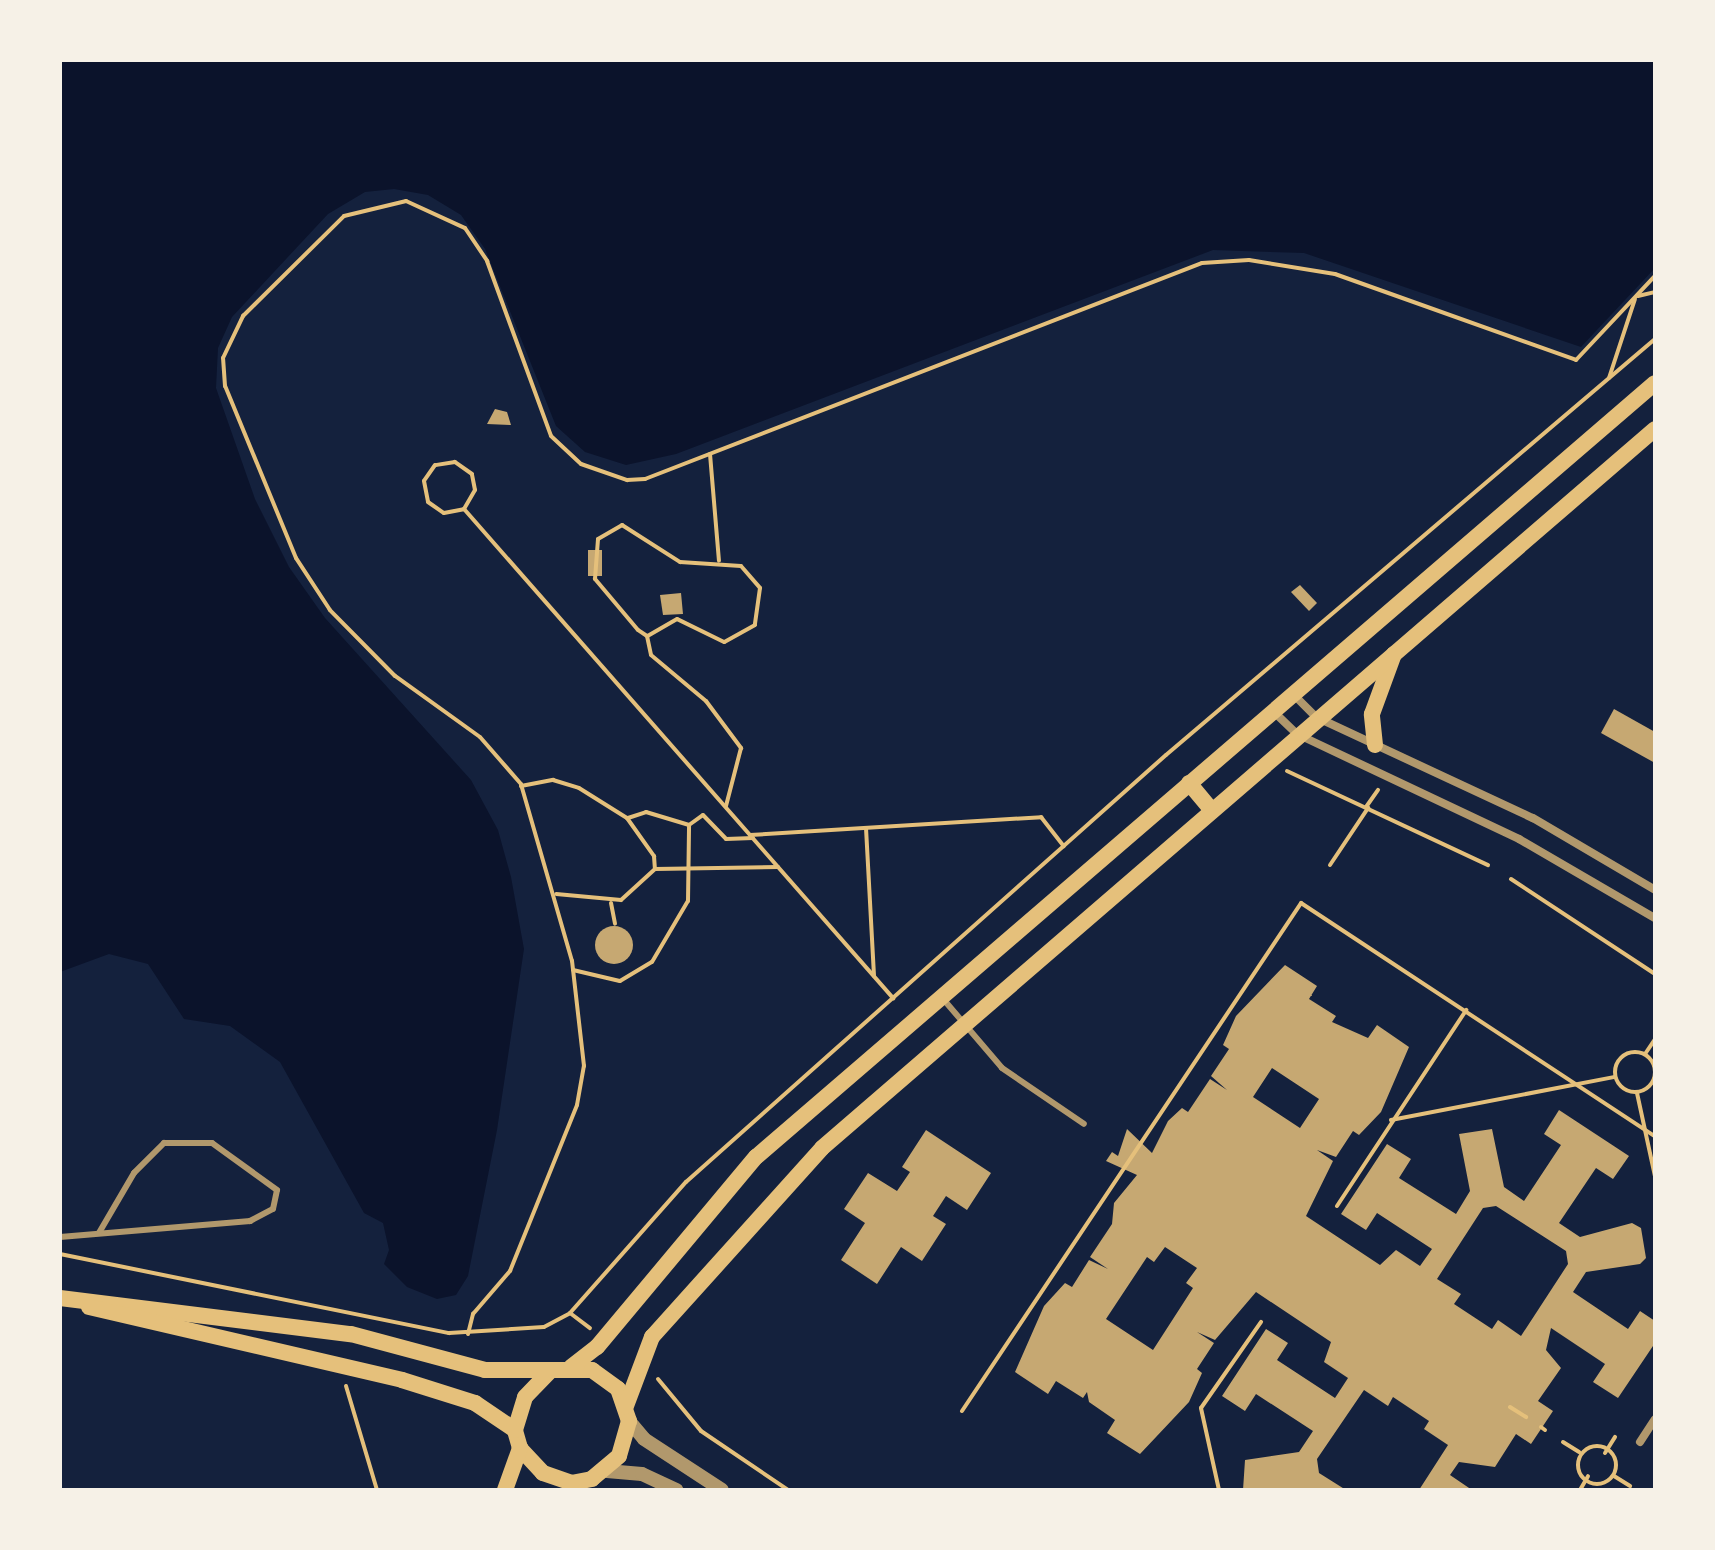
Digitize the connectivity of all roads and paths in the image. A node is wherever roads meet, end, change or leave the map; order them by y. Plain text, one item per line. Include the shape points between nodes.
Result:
1 (1655, 276) edge
2 (1655, 292) edge
3 (1636, 296) junction
4 (1655, 339) edge
5 (1609, 379) junction
6 (1655, 383) edge
7 (1655, 429) edge
8 (710, 454) junction
9 (464, 509) junction
10 (719, 561) junction
11 (647, 636) junction
12 (1396, 649) junction
13 (1292, 693) junction
14 (1273, 710) junction
15 (1316, 717) junction
16 (1297, 734) junction
17 (1375, 745) junction
18 (1282, 769) dead end
19 (1189, 783) junction
20 (1382, 783) dead end
21 (521, 786) junction
22 (726, 807) junction
23 (1367, 807) junction
24 (1211, 809) junction
25 (627, 818) junction
26 (689, 825) junction
27 (866, 828) junction
28 (752, 837) junction
29 (1064, 846) junction
30 (1330, 865) dead end
31 (1488, 865) dead end
32 (778, 867) junction
33 (687, 868) junction
34 (655, 869) junction
35 (1511, 879) dead end
36 (1655, 890) edge
37 (556, 894) junction
38 (611, 903) junction
39 (1655, 918) edge
40 (615, 924) dead end
41 (573, 970) junction
42 (1655, 974) edge
43 (874, 976) junction
44 (941, 997) junction
45 (893, 998) junction
46 (1466, 1010) junction
47 (964, 1027) junction
48 (1655, 1039) edge
49 (1645, 1055) junction
50 (1615, 1077) junction
51 (1576, 1083) junction
52 (1637, 1093) junction
53 (1391, 1120) junction
54 (1084, 1124) dead end
55 (1645, 1129) junction
56 (1655, 1136) edge
57 (1655, 1176) edge
58 (1337, 1206) dead end
59 (99, 1233) junction
60 (60, 1237) edge
61 (60, 1254) edge
62 (60, 1299) edge
63 (1261, 1322) dead end
64 (468, 1334) junction
65 (571, 1367) junction
66 (551, 1370) junction
67 (653, 1373) dead end
68 (345, 1392) dead end
69 (1510, 1407) dead end
70 (962, 1411) dead end
71 (628, 1414) junction
72 (1526, 1417) dead end
73 (1655, 1419) edge
74 (515, 1430) junction
75 (1615, 1437) dead end
76 (1563, 1442) dead end
77 (1640, 1442) dead end
78 (520, 1448) junction
79 (1579, 1452) junction
80 (1605, 1453) junction
81 (607, 1471) junction
82 (1588, 1476) junction
83 (1614, 1476) junction
84 (569, 1486) edge
85 (1630, 1486) dead end
86 (377, 1490) edge
87 (505, 1490) edge
88 (677, 1490) edge
89 (722, 1490) edge
90 (788, 1490) edge
91 (1219, 1490) edge
92 (1580, 1490) edge

1 - 3 path
2 - 3 path
3 - 5 path
3 - 8 path via 1576,360 1335,274 1278,262 1202,263
4 - 5 path
5 - 29 path
6 - 13 main road
7 - 12 main road
8 - 10 path
8 - 21 path via 627,480 566,452 551,436 476,242 428,206 386,201 344,216 231,335 225,386 296,558 367,649 480,737
9 - 9 path via 444,513 428,502 424,481 435,465 455,462 472,474 475,490
9 - 22 path
10 - 11 path via 741,566 760,588 761,609 749,631 724,642 677,619
10 - 11 path via 680,562 622,525 603,533 595,579
11 - 22 path via 651,655 706,701 741,748
12 - 15 main road
12 - 17 main road via 1372,714
13 - 14 main road
13 - 15 street
14 - 16 street
14 - 19 main road
15 - 16 main road
15 - 17 street
16 - 24 main road
16 - 39 street via 1519,839
17 - 36 street via 1533,818
18 - 23 path
19 - 24 main road
19 - 44 main road
20 - 23 path
21 - 25 path via 569,784
21 - 37 path
22 - 28 path
23 - 30 path
23 - 31 path
24 - 47 main road
25 - 26 path via 646,812
25 - 34 path via 648,842
26 - 28 path via 703,815 726,839
26 - 33 path
27 - 28 path
27 - 29 path via 1041,817
27 - 43 path
28 - 32 path
29 - 45 path
32 - 33 path
32 - 43 path
33 - 34 path
33 - 41 path via 688,901 644,971 620,981
34 - 38 path
35 - 42 path
37 - 38 path
37 - 41 path
38 - 40 path
41 - 64 path via 584,1066 577,1105 510,1271 473,1314
43 - 45 path
44 - 47 lane
44 - 65 main road via 756,1157 597,1347
45 - 64 path via 686,1182 580,1306 544,1327
46 - 51 path
46 - 53 path
46 - 70 path via 1301,903
47 - 54 lane via 1002,1068
47 - 71 main road via 822,1148 708,1268 652,1337
48 - 49 path
49 - 50 path via 1620,1058
49 - 52 path via 1654,1076
50 - 51 path
50 - 52 path
51 - 53 path
51 - 55 path
52 - 55 path
53 - 58 path
55 - 56 path
55 - 57 path
59 - 59 lane via 188,1232 250,1221 273,1209 277,1190 212,1143 164,1143 134,1173
59 - 60 lane
61 - 64 path
62 - 66 main road via 351,1334 485,1370
62 - 74 main road via 402,1380 475,1403
63 - 91 path via 1201,1408
65 - 66 main road
65 - 71 main road via 606,1378
66 - 74 main road via 525,1397
67 - 90 path via 701,1431
68 - 86 path
69 - 72 path
71 - 81 main road via 625,1444
71 - 89 street via 644,1439
73 - 77 street
74 - 78 main road
75 - 80 path
76 - 79 path
78 - 84 main road via 543,1473
78 - 87 main road
79 - 80 path via 1592,1446
79 - 82 path via 1577,1466
80 - 83 path via 1616,1462
81 - 84 main road
81 - 88 street via 642,1474
82 - 83 path via 1603,1484
82 - 92 path
83 - 85 path

